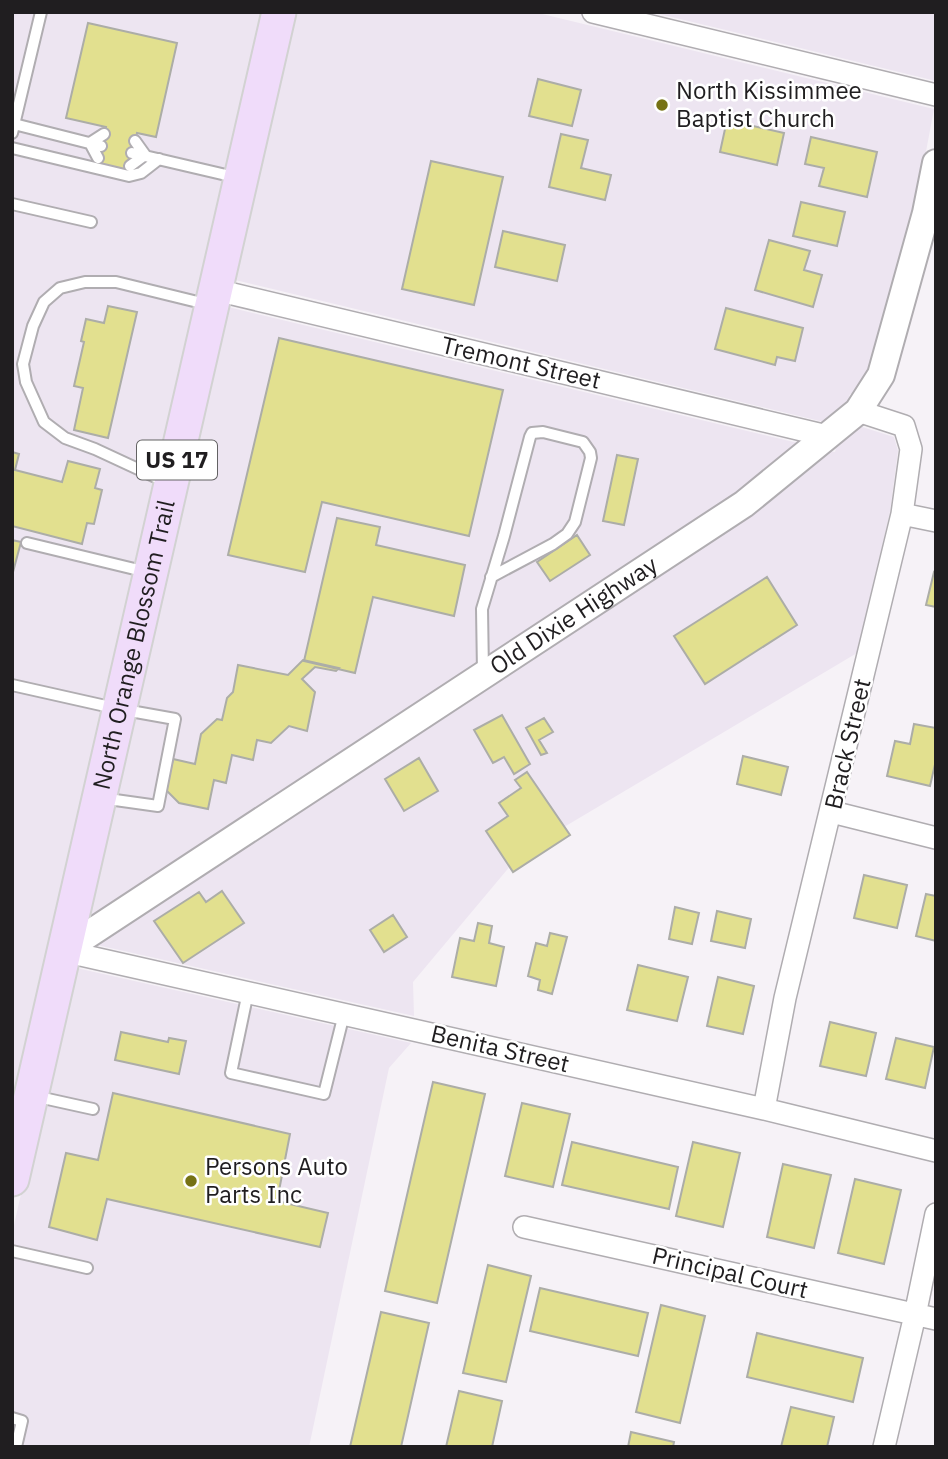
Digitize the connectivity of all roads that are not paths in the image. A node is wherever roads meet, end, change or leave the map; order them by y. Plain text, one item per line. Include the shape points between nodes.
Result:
1 (41, 12) edge
2 (279, 12) edge
3 (593, 12) edge
4 (936, 95) edge
5 (13, 129) edge
6 (104, 134) dead end
7 (135, 141) dead end
8 (96, 145) junction
9 (12, 148) edge
10 (132, 153) dead end
11 (145, 155) junction
12 (99, 158) dead end
13 (159, 159) junction
14 (936, 163) edge
15 (130, 166) dead end
16 (242, 178) junction
17 (12, 204) edge
18 (931, 214) edge
19 (91, 222) dead end
20 (214, 298) junction
21 (858, 411) junction
22 (827, 436) junction
23 (171, 485) junction
24 (902, 514) junction
25 (936, 521) edge
26 (27, 543) dead end
27 (151, 573) junction
28 (491, 577) junction
29 (483, 675) junction
30 (12, 685) edge
31 (119, 709) junction
32 (99, 798) junction
33 (832, 812) junction
34 (936, 838) edge
35 (63, 951) junction
36 (248, 992) junction
37 (344, 1014) junction
38 (764, 1108) junction
39 (93, 1109) dead end
40 (23, 1111) edge
41 (936, 1151) edge
42 (12, 1179) edge
43 (936, 1214) edge
44 (524, 1227) dead end
45 (12, 1251) edge
46 (87, 1268) dead end
47 (925, 1317) edge
48 (12, 1418) edge
49 (16, 1447) edge
50 (884, 1447) edge

1 - 5 lane
2 - 16 main road, North Orange Blossom Trail / US 17
3 - 4 street
5 - 8 lane
6 - 8 lane
7 - 11 lane
8 - 12 lane
9 - 13 lane via 129,176 142,173
10 - 11 lane
11 - 13 lane
11 - 15 lane
13 - 16 lane
14 - 18 street, Old Dixie Highway
16 - 20 main road, North Orange Blossom Trail / US 17
17 - 19 lane
18 - 21 street, Old Dixie Highway via 881,375
20 - 22 street, Tremont Street
20 - 23 main road, North Orange Blossom Trail / US 17
20 - 23 lane via 116,282 60,288 38,314 23,364 44,422 65,438
21 - 22 street, Old Dixie Highway
21 - 24 street, Brack Street via 904,426 911,449
22 - 29 street, Old Dixie Highway via 744,504
23 - 27 main road, North Orange Blossom Trail / US 17
24 - 25 street
24 - 33 street, Brack Street
26 - 27 lane
27 - 31 main road, North Orange Blossom Trail / US 17
28 - 28 lane via 530,437 543,432 583,442 591,458 571,528 554,544
28 - 29 lane via 482,609
29 - 35 street, Old Dixie Highway
30 - 31 lane
31 - 32 main road, North Orange Blossom Trail / US 17
31 - 32 lane via 175,719 158,806
32 - 35 main road, North Orange Blossom Trail / US 17
33 - 34 street
33 - 38 street, Brack Street via 785,998
35 - 36 street, Benita Street
35 - 40 main road, US 17
36 - 37 street, Benita Street
36 - 37 lane via 231,1073 324,1094
37 - 38 street, Benita Street
38 - 41 street, Benita Street
39 - 40 lane
40 - 42 main road, US 17
43 - 47 street
44 - 47 street, Principal Court
45 - 46 lane
47 - 50 street
48 - 49 lane via 22,1420

